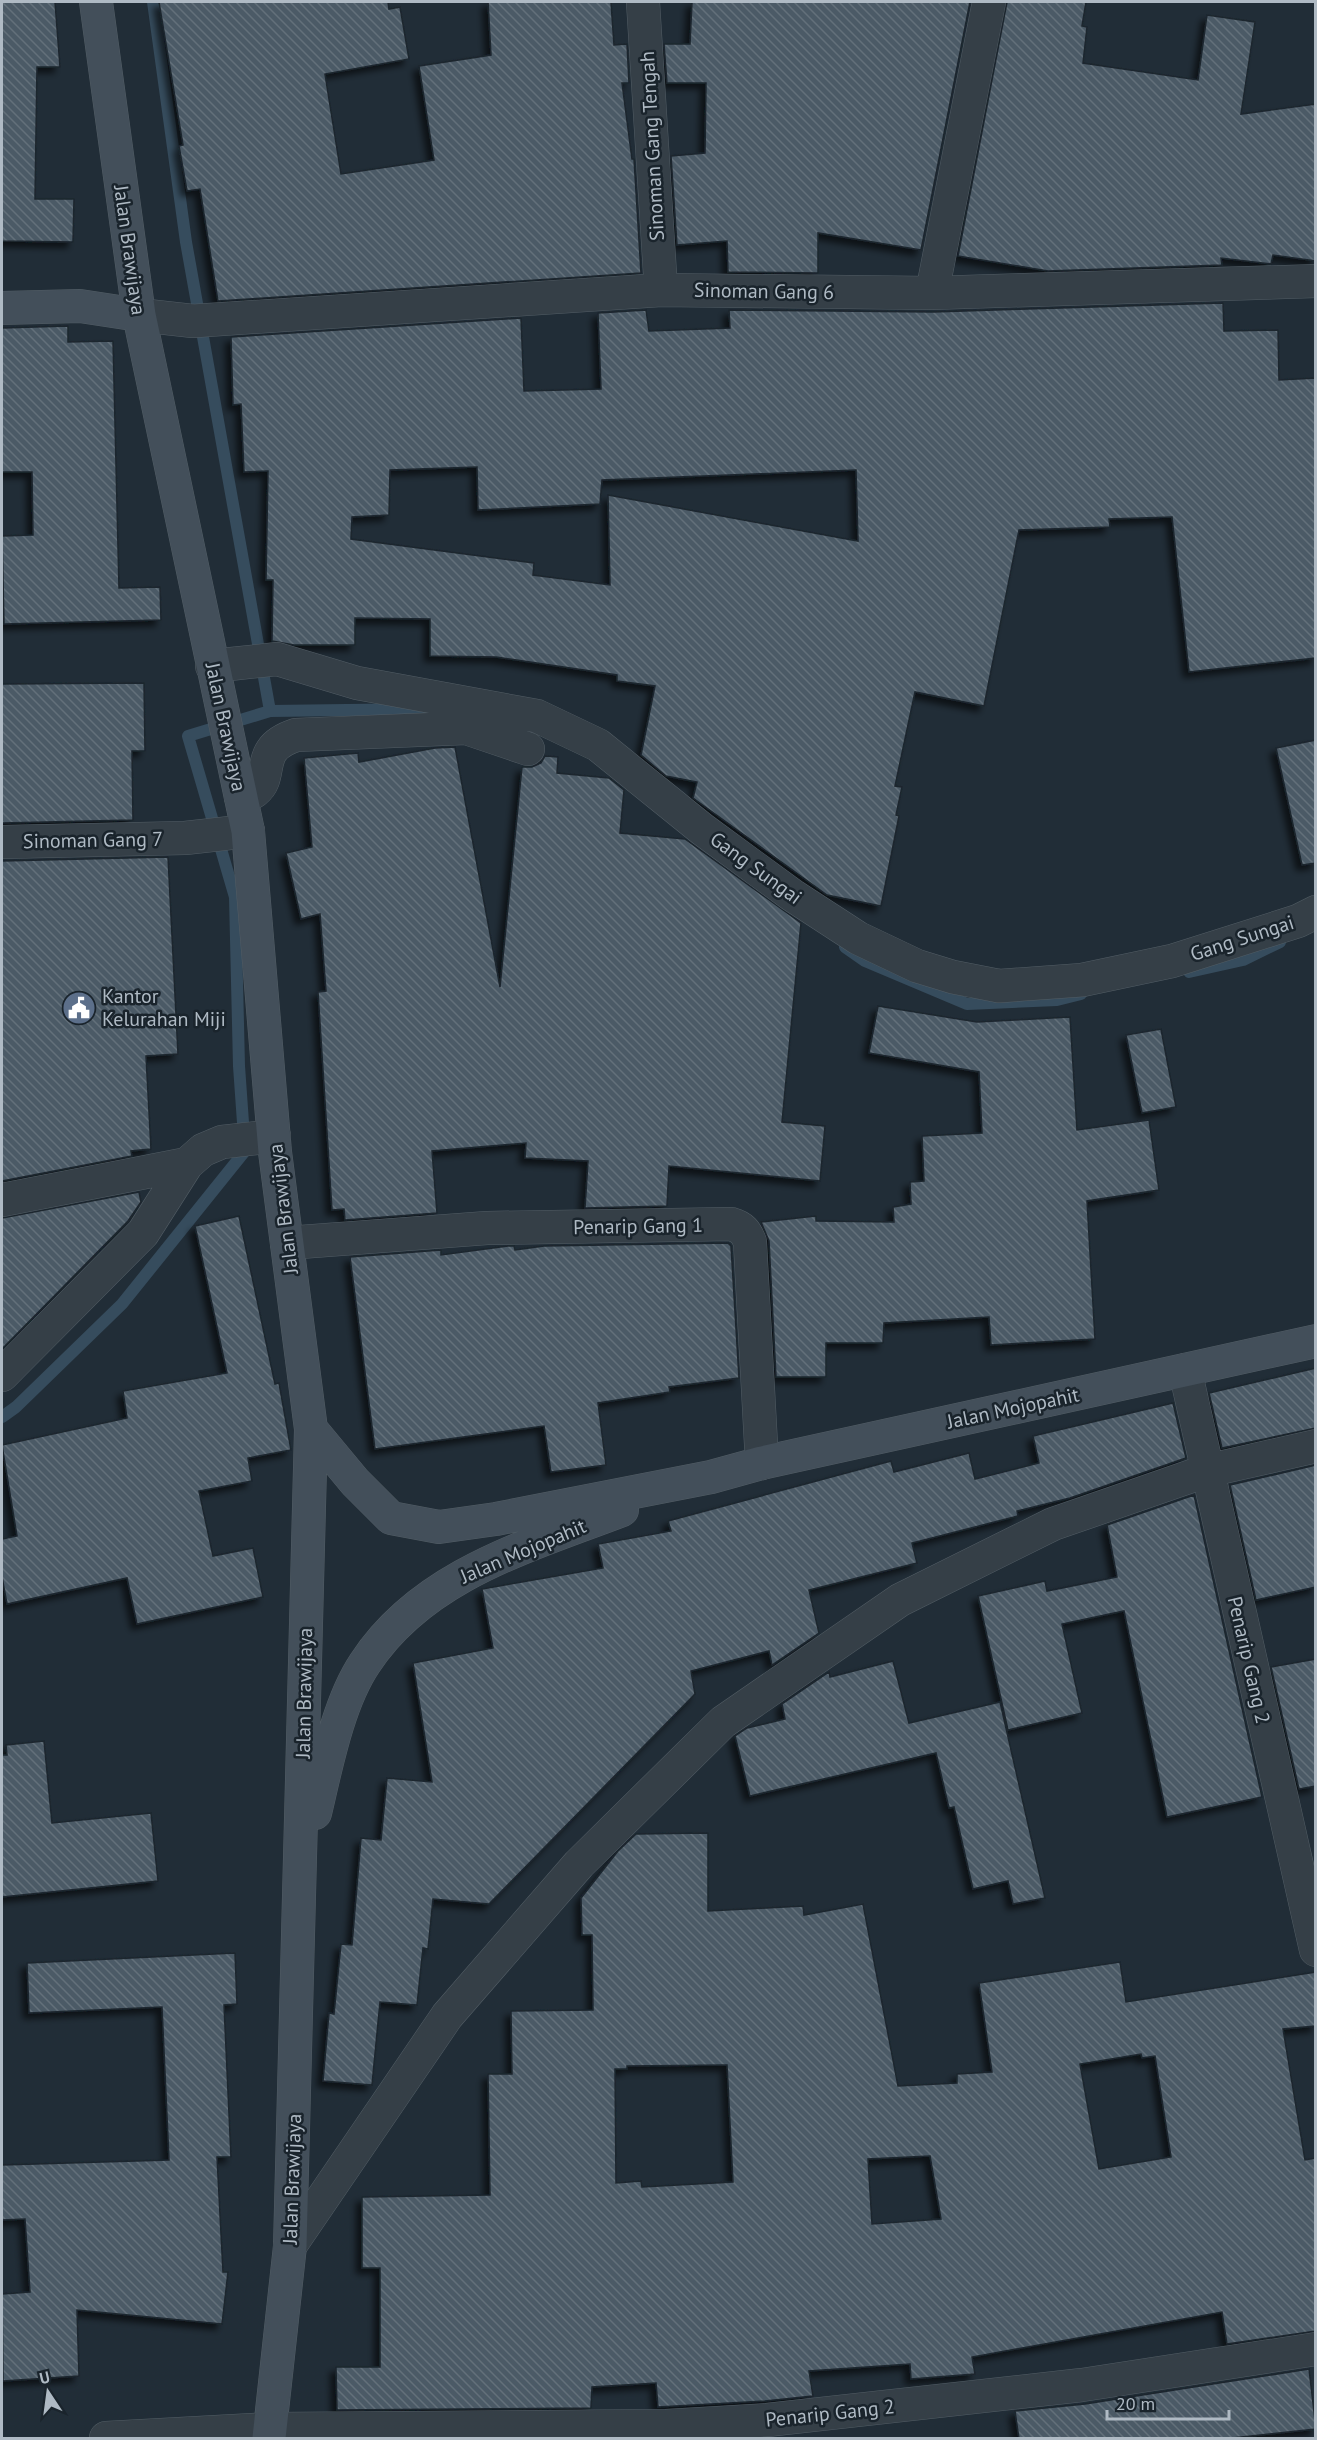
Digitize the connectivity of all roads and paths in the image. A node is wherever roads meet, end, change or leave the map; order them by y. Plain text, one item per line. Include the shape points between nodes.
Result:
1 (96, 2) edge
2 (643, 2) edge
3 (989, 2) edge
4 (1316, 281) edge
5 (661, 290) junction
6 (932, 293) junction
7 (2, 308) edge
8 (139, 315) junction
9 (214, 673) junction
10 (528, 749) dead end
11 (241, 797) junction
12 (241, 832) junction
13 (2, 842) edge
14 (1316, 912) edge
15 (248, 1139) junction
16 (187, 1164) junction
17 (2, 1200) edge
18 (287, 1244) junction
19 (1316, 1341) edge
20 (1185, 1370) junction
21 (2, 1375) edge
22 (311, 1429) junction
23 (1316, 1446) edge
24 (762, 1463) junction
25 (1206, 1471) junction
26 (711, 1477) junction
27 (300, 1874) junction
28 (1316, 1950) edge
29 (290, 2246) junction
30 (1316, 2349) edge
31 (269, 2434) edge
32 (106, 2439) edge

1 - 8 main road, Jalan Brawijaya
2 - 5 street, Sinoman Gang Tengah
3 - 6 street
4 - 6 street, Sinoman Gang 6
5 - 6 street, Sinoman Gang 6
5 - 8 street, Sinoman Gang 6 via 204,320
7 - 8 main road via 80,306
8 - 9 main road, Jalan Brawijaya
9 - 11 main road, Jalan Brawijaya
9 - 14 street, Gang Sungai via 263,661 357,683 537,716 598,745 702,829 858,938 917,966 953,977 999,986 1082,980 1172,961
10 - 11 street via 466,728 296,735 272,749 260,784
11 - 12 main road, Jalan Brawijaya
12 - 13 street, Sinoman Gang 7 via 185,838
12 - 15 main road, Jalan Brawijaya
15 - 16 street via 204,1150
15 - 18 main road, Jalan Brawijaya
16 - 17 street
16 - 21 street via 143,1233
18 - 22 main road, Jalan Brawijaya
18 - 24 street, Penarip Gang 1 via 487,1228 731,1224 740,1227 750,1242
19 - 20 main road, Jalan Mojopahit
20 - 24 main road, Jalan Mojopahit
20 - 25 street, Penarip Gang 2
22 - 26 main road, Jalan Mojopahit via 391,1518 439,1527
22 - 27 main road, Jalan Brawijaya
23 - 25 street
24 - 26 main road, Jalan Mojopahit
25 - 28 street, Penarip Gang 2
25 - 29 street via 1053,1524 900,1600 723,1722 579,1864 447,2016
26 - 27 main road, Jalan Mojopahit via 494,1559 448,1583 403,1617 364,1663 337,1724
27 - 29 main road, Jalan Brawijaya
29 - 31 main road, Jalan Brawijaya
30 - 31 street, Penarip Gang 2 via 1082,2385 767,2420 666,2426
31 - 32 street, Penarip Gang 2

